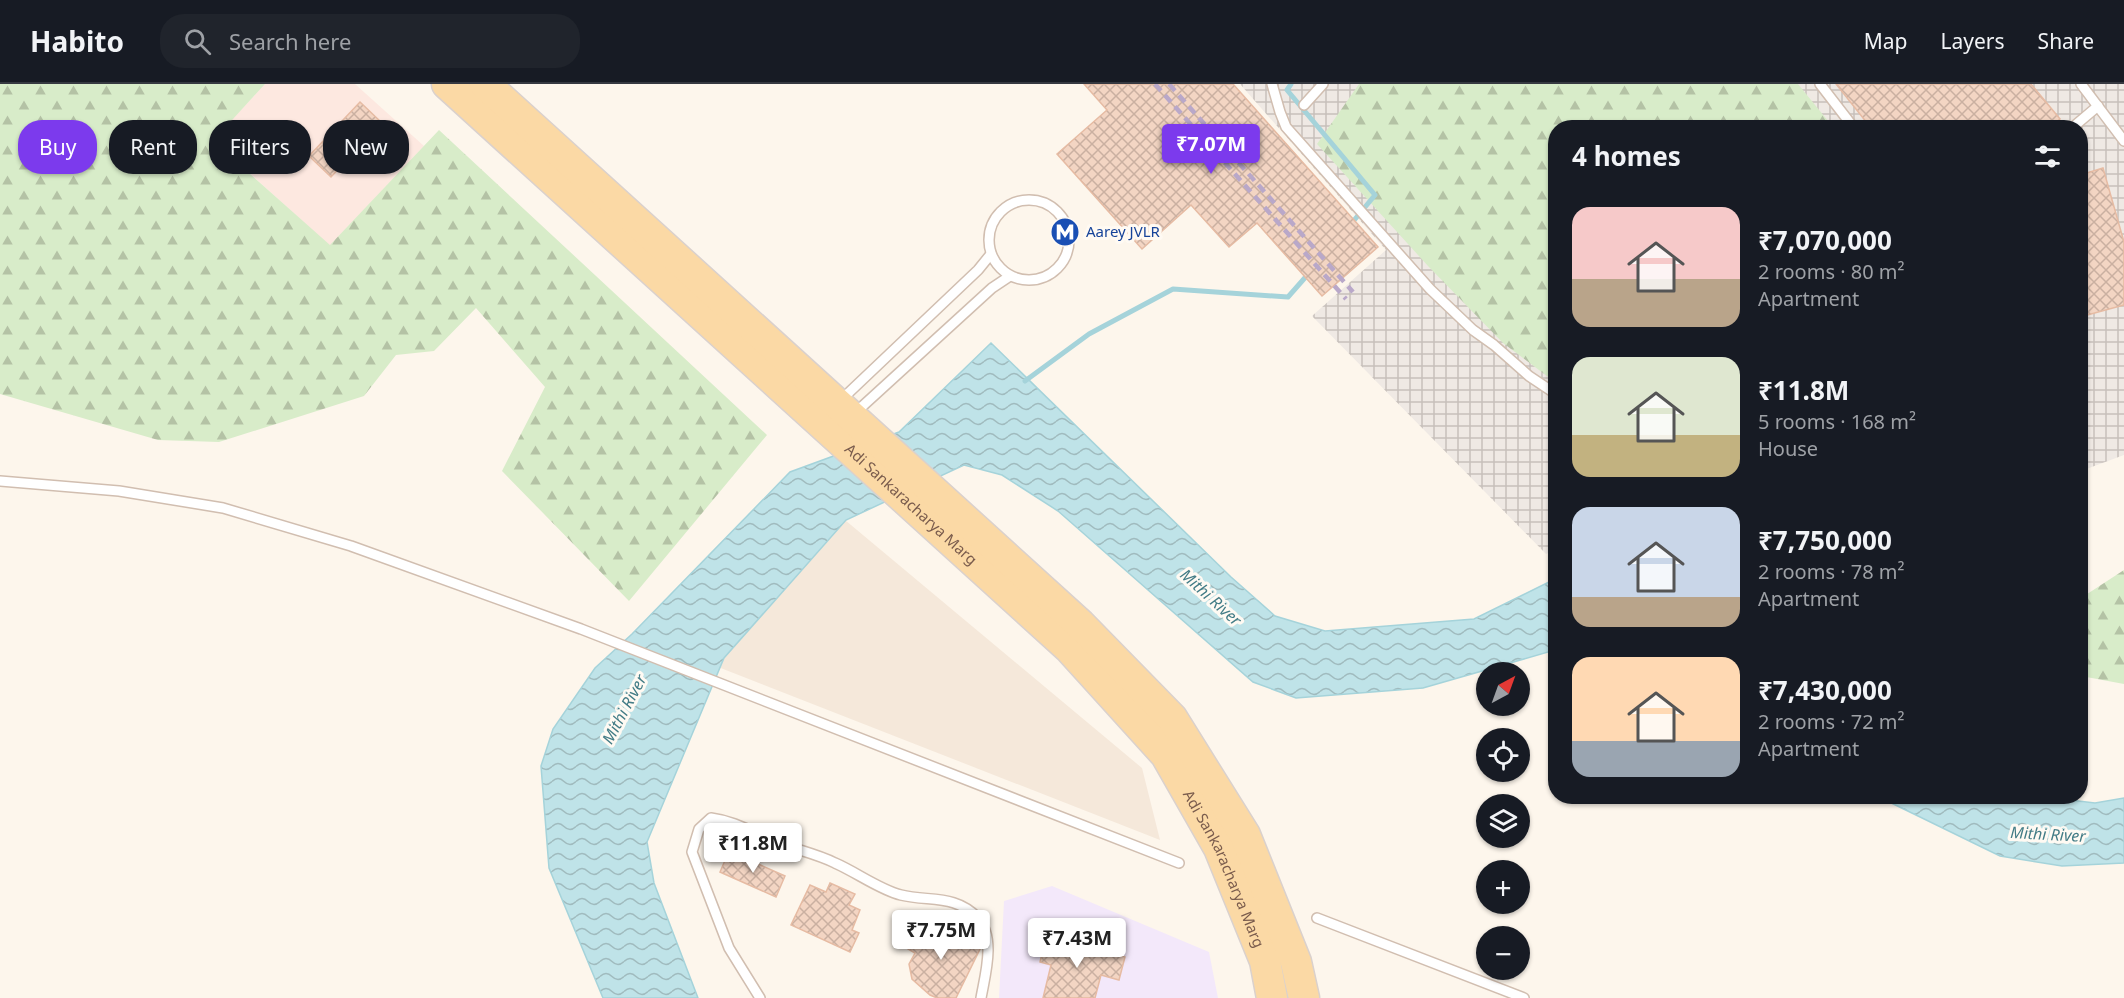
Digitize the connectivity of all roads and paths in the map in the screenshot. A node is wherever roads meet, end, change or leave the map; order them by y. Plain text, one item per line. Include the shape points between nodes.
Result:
1 (447, 84) edge
2 (484, 84) edge
3 (1272, 84) edge
4 (1323, 84) edge
5 (1820, 84) edge
6 (2081, 84) edge
7 (1304, 105) dead end
8 (2098, 106) junction
9 (1848, 120) edge
10 (2081, 120) edge
11 (2124, 141) edge
12 (991, 254) junction
13 (1010, 276) junction
14 (1548, 389) edge
15 (844, 410) junction
16 (0, 481) edge
17 (1179, 862) dead end
18 (1317, 918) dead end
19 (760, 998) edge
20 (981, 998) edge
21 (1272, 998) edge
22 (1304, 998) edge
23 (1524, 998) edge

1 - 21 main road, Adi Sankaracharya Marg via 1070,648 1166,755 1219,848 1265,961
2 - 15 main road, Adi Sankaracharya Marg
3 - 14 lane via 1286,127 1430,289 1473,330
4 - 7 lane
5 - 9 lane
6 - 8 lane
8 - 10 lane
8 - 11 lane
12 - 13 lane
12 - 13 lane via 988,235 995,217 1019,201 1038,201 1062,217 1069,235 1062,263 1038,279
12 - 15 lane
13 - 15 lane
15 - 22 main road, Adi Sankaracharya Marg via 1080,624 1172,718 1245,835 1296,962
16 - 17 lane via 119,491 223,508 351,546 581,629
18 - 23 lane
19 - 20 lane via 729,948 692,852 699,829 711,818 729,820 834,862 899,895 954,901 978,919 987,937

